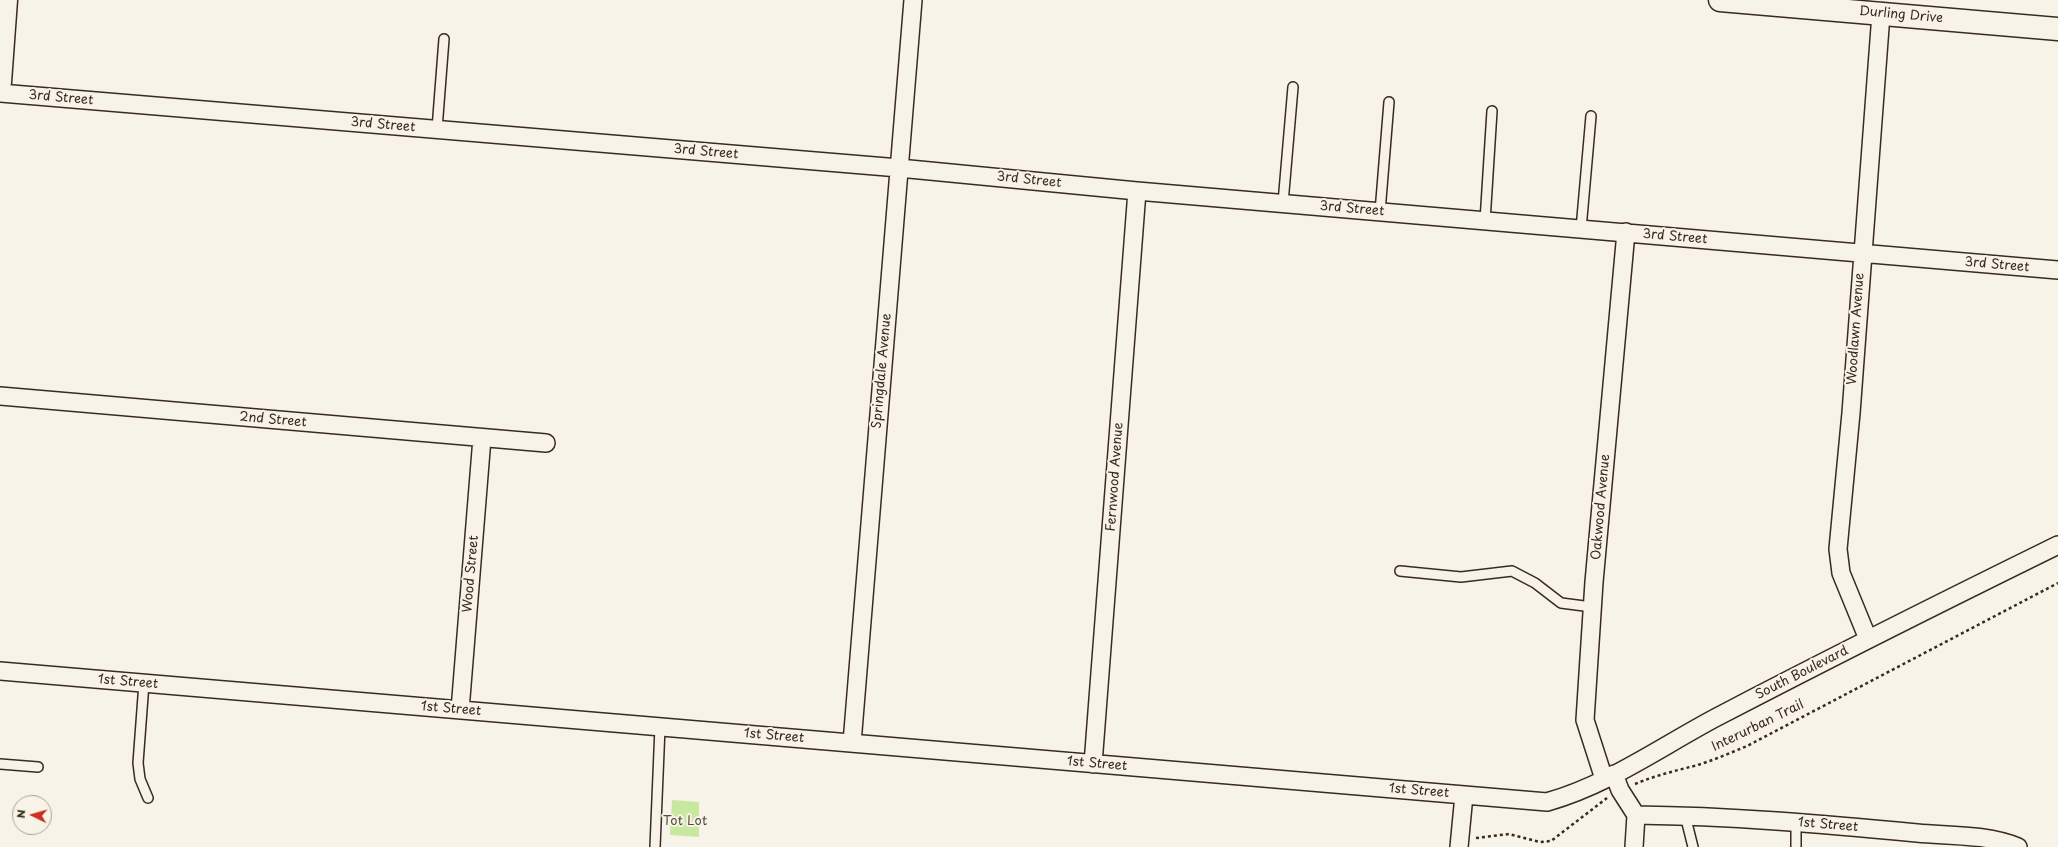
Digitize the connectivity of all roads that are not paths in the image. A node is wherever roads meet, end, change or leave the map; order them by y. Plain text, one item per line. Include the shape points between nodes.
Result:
1 (6, 0) edge
2 (913, 0) edge
3 (1720, 0) edge
4 (1881, 14) junction
5 (2, 26) edge
6 (2058, 29) edge
7 (444, 39) dead end
8 (0, 82) edge
9 (1293, 87) dead end
10 (0, 93) edge
11 (1389, 102) dead end
12 (1492, 111) dead end
13 (1591, 116) dead end
14 (437, 129) junction
15 (899, 168) junction
16 (1137, 191) junction
17 (1283, 203) junction
18 (1380, 212) junction
19 (1485, 221) junction
20 (1581, 229) junction
21 (1626, 232) junction
22 (1862, 253) junction
23 (2058, 270) edge
24 (0, 396) edge
25 (482, 438) junction
26 (546, 444) dead end
27 (2058, 545) edge
28 (1400, 571) dead end
29 (1592, 607) junction
30 (1868, 639) junction
31 (0, 671) edge
32 (144, 683) junction
33 (460, 710) junction
34 (660, 727) junction
35 (852, 743) junction
36 (0, 764) edge
37 (1093, 764) junction
38 (38, 767) dead end
39 (1609, 776) junction
40 (1464, 795) junction
41 (148, 798) dead end
42 (1547, 802) joint
43 (1636, 815) junction
44 (1685, 815) junction
45 (1796, 822) junction
46 (1459, 844) edge
47 (655, 847) edge
48 (1634, 847) edge
49 (1693, 847) edge
50 (1796, 847) edge
51 (2018, 847) edge

1 - 5 street
2 - 15 street, Springdale Avenue
3 - 4 street, Durling Drive
4 - 6 street, Durling Drive
4 - 22 street, Woodlawn Avenue
5 - 8 street
7 - 14 lane
9 - 17 lane
10 - 14 street, 3rd Street
11 - 18 lane
12 - 19 lane
13 - 20 lane
14 - 15 street, 3rd Street
15 - 16 street, 3rd Street
15 - 35 street, Springdale Avenue
16 - 17 street, 3rd Street
16 - 37 street, Fernwood Avenue
17 - 18 street, 3rd Street
18 - 19 street, 3rd Street
19 - 20 street, 3rd Street
20 - 21 street, 3rd Street
21 - 22 street, 3rd Street
21 - 29 street, Oakwood Avenue
22 - 23 street, 3rd Street
22 - 30 street, Woodlawn Avenue via 1838,549 1841,573
24 - 25 street, 2nd Street
25 - 26 street, 2nd Street
25 - 33 street, Wood Street
27 - 30 street, South Boulevard
28 - 29 lane via 1461,577 1512,572 1535,583 1561,603
29 - 39 street, Oakwood Avenue via 1585,720
30 - 39 street, South Boulevard
31 - 32 street, 1st Street
32 - 33 street, 1st Street
32 - 41 lane via 138,763 140,779
33 - 34 street, 1st Street
34 - 35 street, 1st Street
34 - 47 lane
35 - 37 street, 1st Street
36 - 38 lane
37 - 40 street, 1st Street
39 - 42 street, South Boulevard via 1575,794
39 - 43 street, Oakwood Avenue
40 - 42 street, 1st Street
40 - 46 street
43 - 44 street, 1st Street
43 - 48 street
44 - 45 street, 1st Street
44 - 49 lane
45 - 50 lane
45 - 51 street, 1st Street via 1988,839

